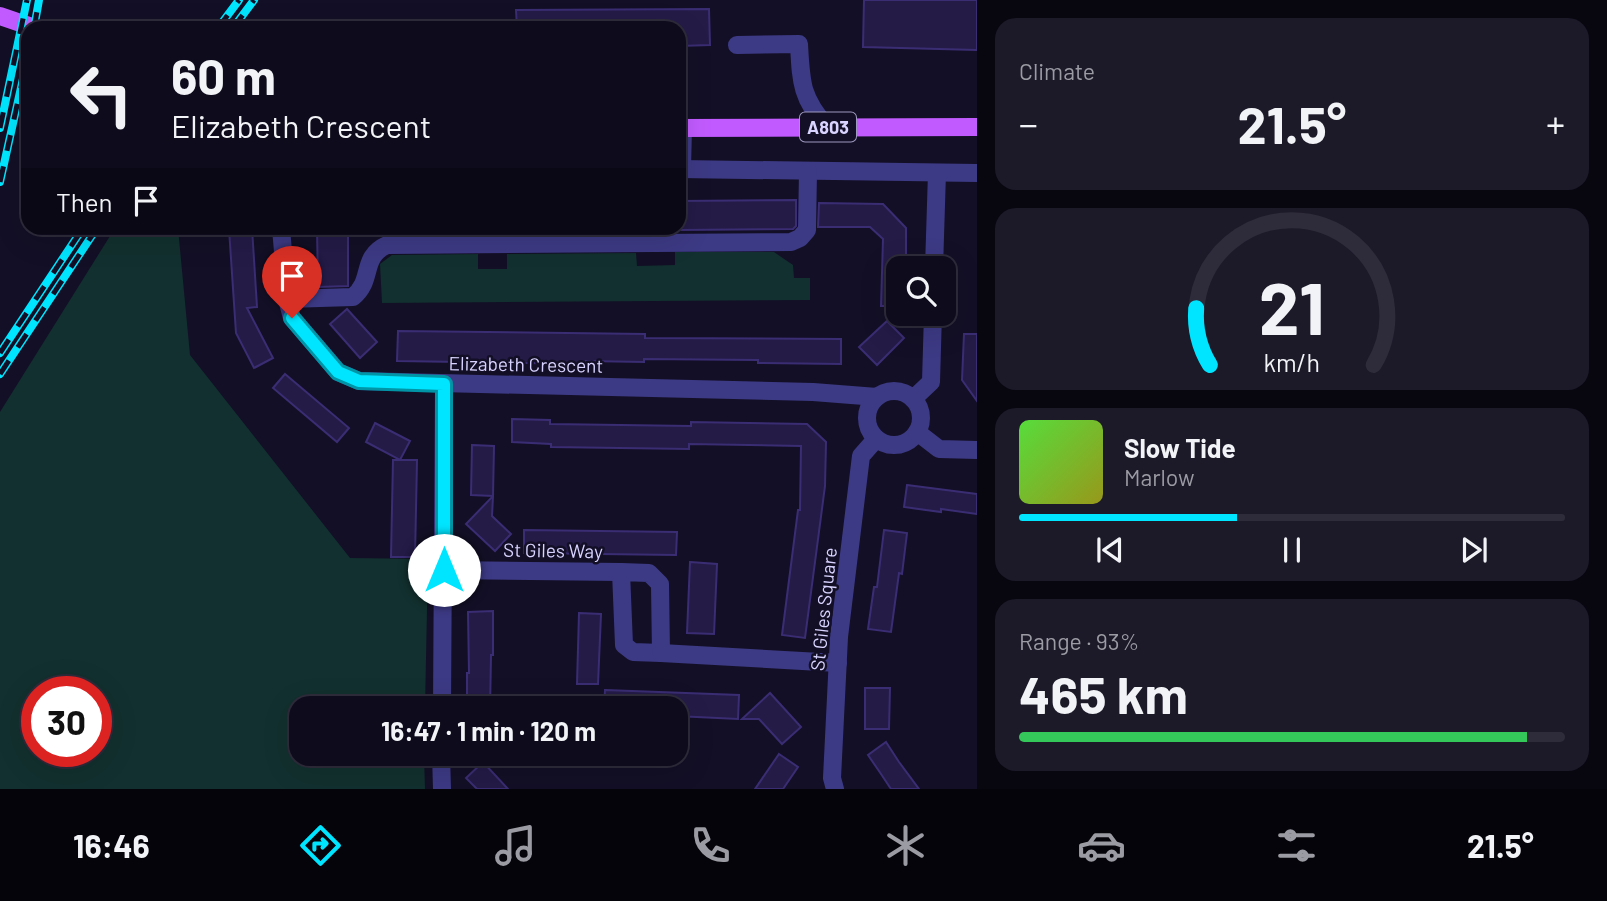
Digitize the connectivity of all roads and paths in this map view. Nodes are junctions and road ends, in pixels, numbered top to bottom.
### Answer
1 (0, 16) edge
2 (21, 23) edge
3 (737, 46) dead end
4 (977, 127) edge
5 (686, 128) edge
6 (827, 128) junction
7 (686, 169) edge
8 (808, 171) junction
9 (937, 173) junction
10 (977, 173) edge
11 (282, 235) edge
12 (934, 256) edge
13 (287, 299) junction
14 (933, 326) edge
15 (444, 384) junction
16 (877, 397) junction
17 (913, 399) junction
18 (917, 432) junction
19 (876, 439) junction
20 (977, 450) edge
21 (444, 570) junction
22 (621, 572) junction
23 (661, 653) junction
24 (838, 663) junction
25 (442, 696) edge
26 (441, 766) edge
27 (442, 789) edge
28 (835, 789) edge

1 - 2 main road
3 - 6 street
4 - 6 main road, A803
5 - 6 main road, A803
7 - 8 street
8 - 9 street
8 - 13 street
9 - 10 street
9 - 12 street
11 - 13 street, Elizabeth Crescent
13 - 15 street, Elizabeth Crescent
14 - 17 street
15 - 16 street, Elizabeth Crescent
15 - 21 street
16 - 17 street
16 - 19 street
17 - 18 street
18 - 19 street
18 - 20 street
19 - 24 street, St Giles Square
21 - 22 street, St Giles Way
21 - 25 street
22 - 23 street, St Giles Way
22 - 23 street, St Giles Way
23 - 24 street, St Giles Way
24 - 28 street, St Giles Square
26 - 27 street

